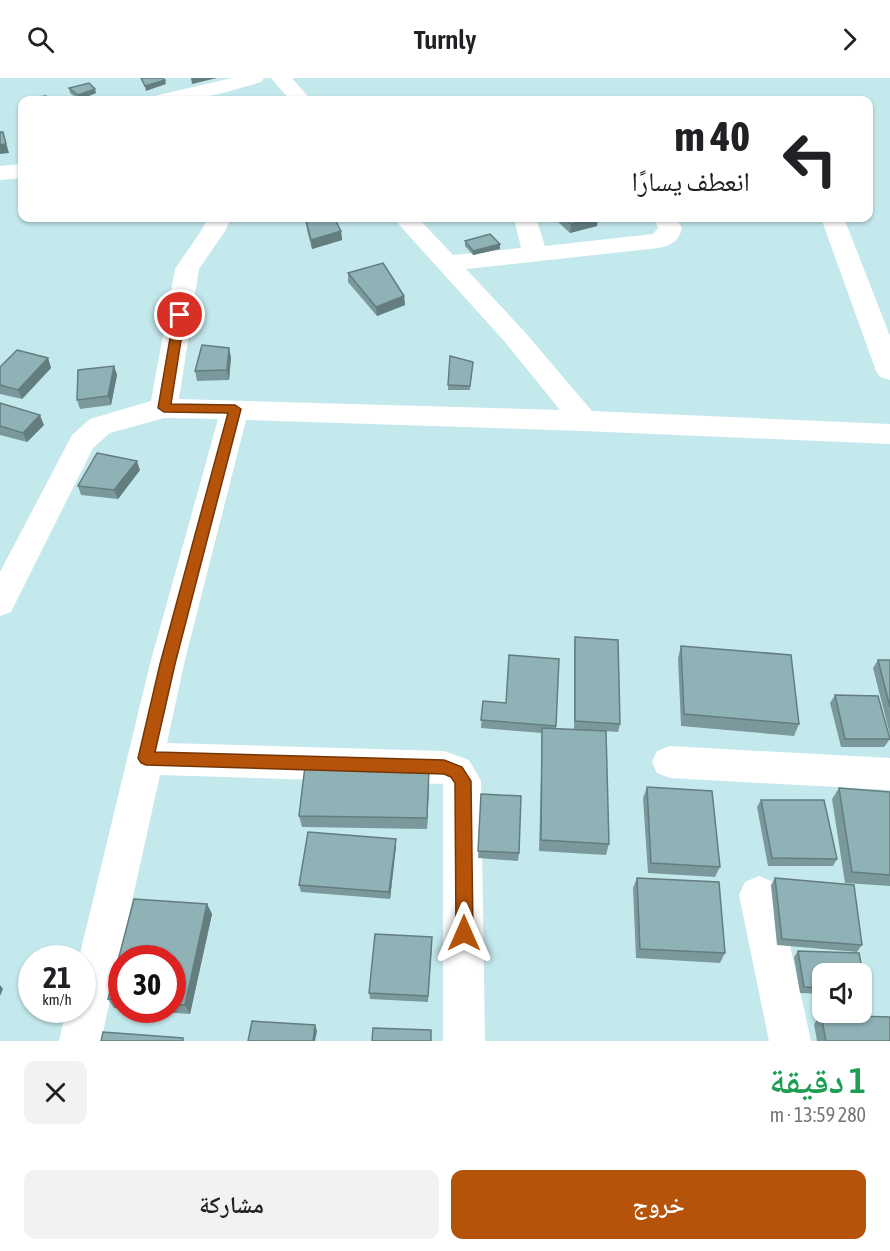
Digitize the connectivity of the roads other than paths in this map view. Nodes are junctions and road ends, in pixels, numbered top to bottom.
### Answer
1 (254, 78) edge
2 (281, 78) edge
3 (182, 96) edge
4 (297, 96) edge
5 (18, 171) edge
6 (0, 173) edge
7 (218, 222) edge
8 (409, 222) edge
9 (526, 222) edge
10 (667, 222) edge
11 (834, 222) edge
12 (535, 254) junction
13 (447, 263) junction
14 (890, 371) edge
15 (164, 408) junction
16 (235, 409) junction
17 (584, 421) junction
18 (890, 434) edge
19 (0, 603) edge
20 (146, 758) junction
21 (670, 762) dead end
22 (890, 774) edge
23 (759, 895) dead end
24 (80, 1041) edge
25 (464, 1041) edge
26 (790, 1041) edge

1 - 3 street
2 - 4 street
5 - 6 street
7 - 15 street
8 - 13 street
9 - 12 street
10 - 12 street
11 - 14 street
12 - 13 street
13 - 17 street
15 - 16 street
15 - 19 street
16 - 17 street
16 - 20 street
17 - 18 street
20 - 24 street
20 - 25 street
21 - 22 street
23 - 26 street

